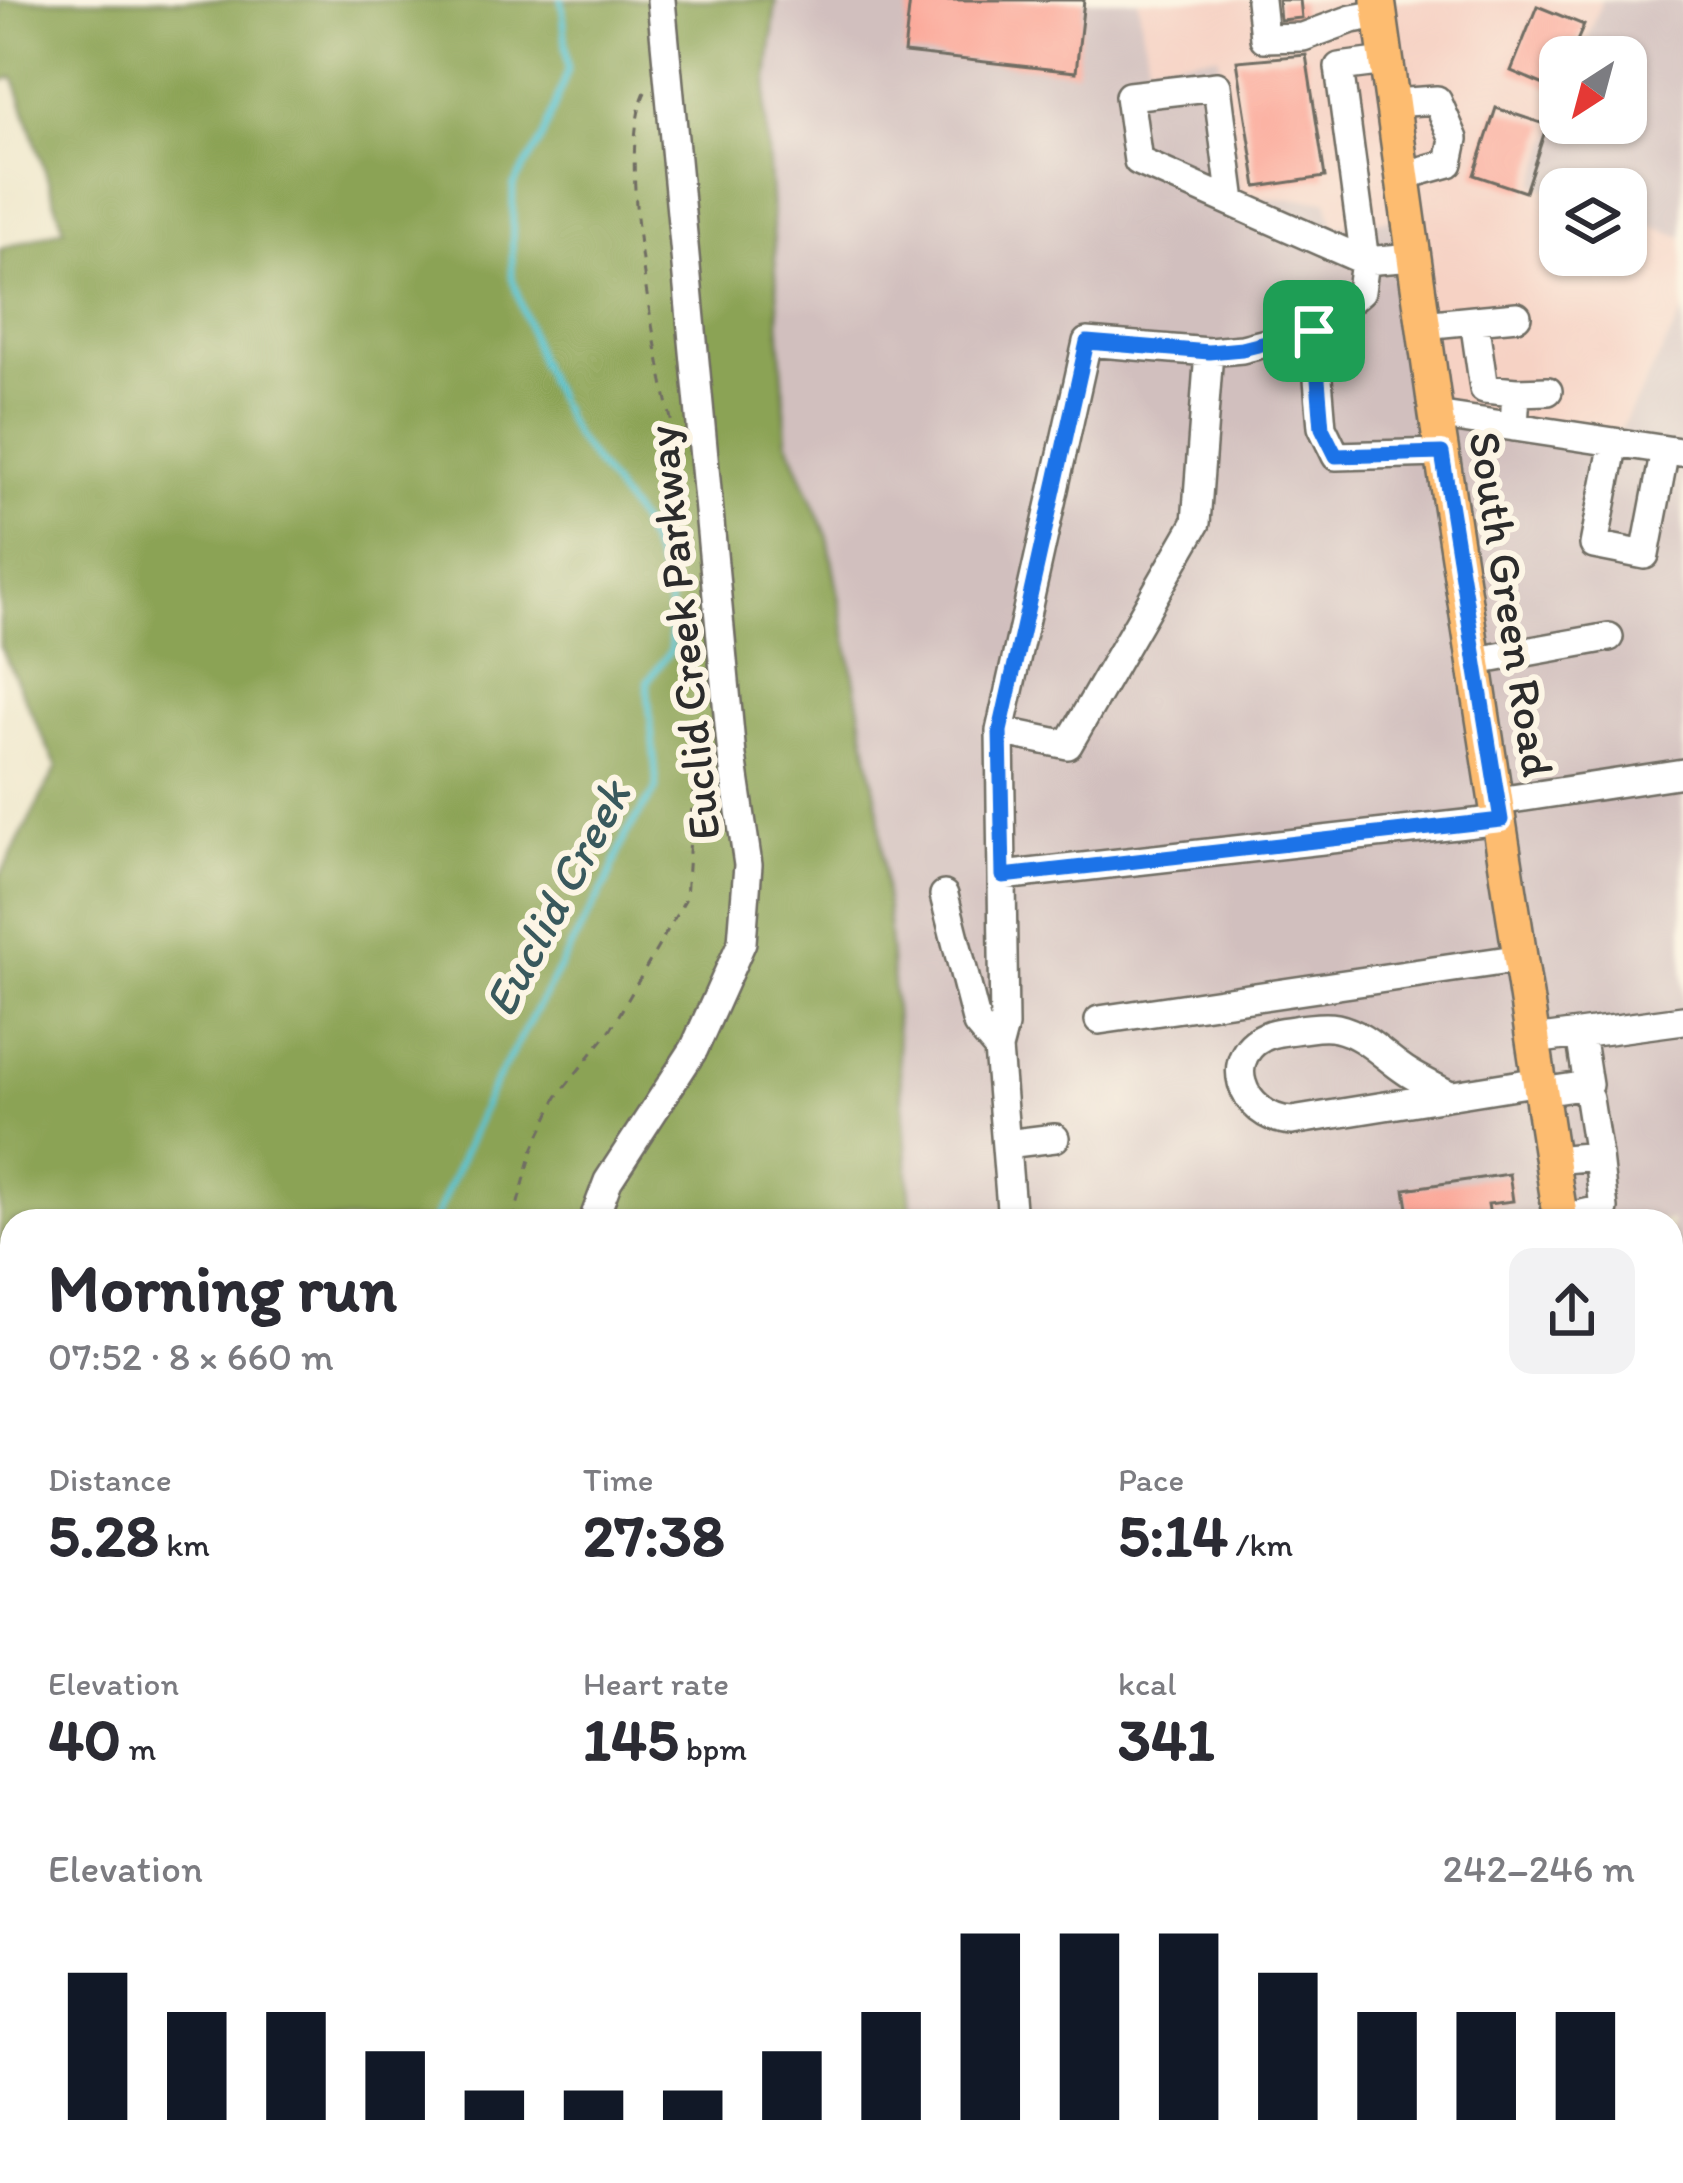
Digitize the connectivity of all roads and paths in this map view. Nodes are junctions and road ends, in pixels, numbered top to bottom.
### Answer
1 (661, 0) edge
2 (1260, 0) edge
3 (1379, 7) edge
4 (1386, 61) junction
5 (646, 92) dead end
6 (1392, 104) junction
7 (1402, 176) junction
8 (1232, 202) junction
9 (1414, 257) junction
10 (1365, 261) junction
11 (1517, 316) dead end
12 (1474, 320) junction
13 (1423, 325) junction
14 (1314, 331) junction
15 (1209, 352) junction
16 (1548, 391) dead end
17 (1516, 392) junction
18 (1436, 415) junction
19 (1514, 427) junction
20 (1615, 442) junction
21 (1677, 452) edge
22 (679, 453) dead end
23 (1442, 453) junction
24 (1609, 637) dead end
25 (1476, 662) junction
26 (708, 718) dead end
27 (1000, 731) junction
28 (1683, 773) edge
29 (1500, 810) junction
30 (1003, 876) junction
31 (944, 895) dead end
32 (1522, 958) junction
33 (1100, 1020) dead end
34 (1683, 1020) edge
35 (1580, 1034) junction
36 (1534, 1040) junction
37 (998, 1049) junction
38 (1541, 1086) junction
39 (1450, 1095) junction
40 (1589, 1099) dead end
41 (1054, 1138) dead end
42 (1006, 1144) junction
43 (1598, 1156) junction
44 (1552, 1160) junction
45 (516, 1209) edge
46 (598, 1209) edge
47 (1011, 1209) edge
48 (1559, 1209) edge
49 (1604, 1209) edge

1 - 46 street, Euclid Creek Parkway
2 - 3 street
3 - 4 main road, South Green Road
4 - 6 main road, South Green Road
4 - 10 street
5 - 22 path
6 - 7 main road, South Green Road
6 - 7 street
7 - 9 main road, South Green Road
8 - 8 street
8 - 10 street
9 - 10 street
9 - 13 main road, South Green Road
10 - 14 street
11 - 12 street
12 - 13 street
12 - 17 street
13 - 18 main road, South Green Road
14 - 15 street
14 - 23 street
15 - 27 street
15 - 27 street
16 - 17 street
17 - 19 street
18 - 19 street
18 - 23 main road, South Green Road
19 - 20 street
20 - 21 street
20 - 21 street
23 - 25 main road, South Green Road
24 - 25 street
25 - 29 main road, South Green Road
26 - 45 path
27 - 30 street
28 - 29 street
29 - 30 street
29 - 32 main road, South Green Road
30 - 37 street
31 - 37 street
32 - 33 street
32 - 36 main road, South Green Road
34 - 35 street
35 - 36 street
35 - 38 street
36 - 38 main road, South Green Road
37 - 42 street
38 - 39 street
38 - 44 main road, South Green Road
39 - 39 street
40 - 43 street
41 - 42 street
42 - 47 street
43 - 44 street
43 - 49 street
44 - 48 main road, South Green Road

